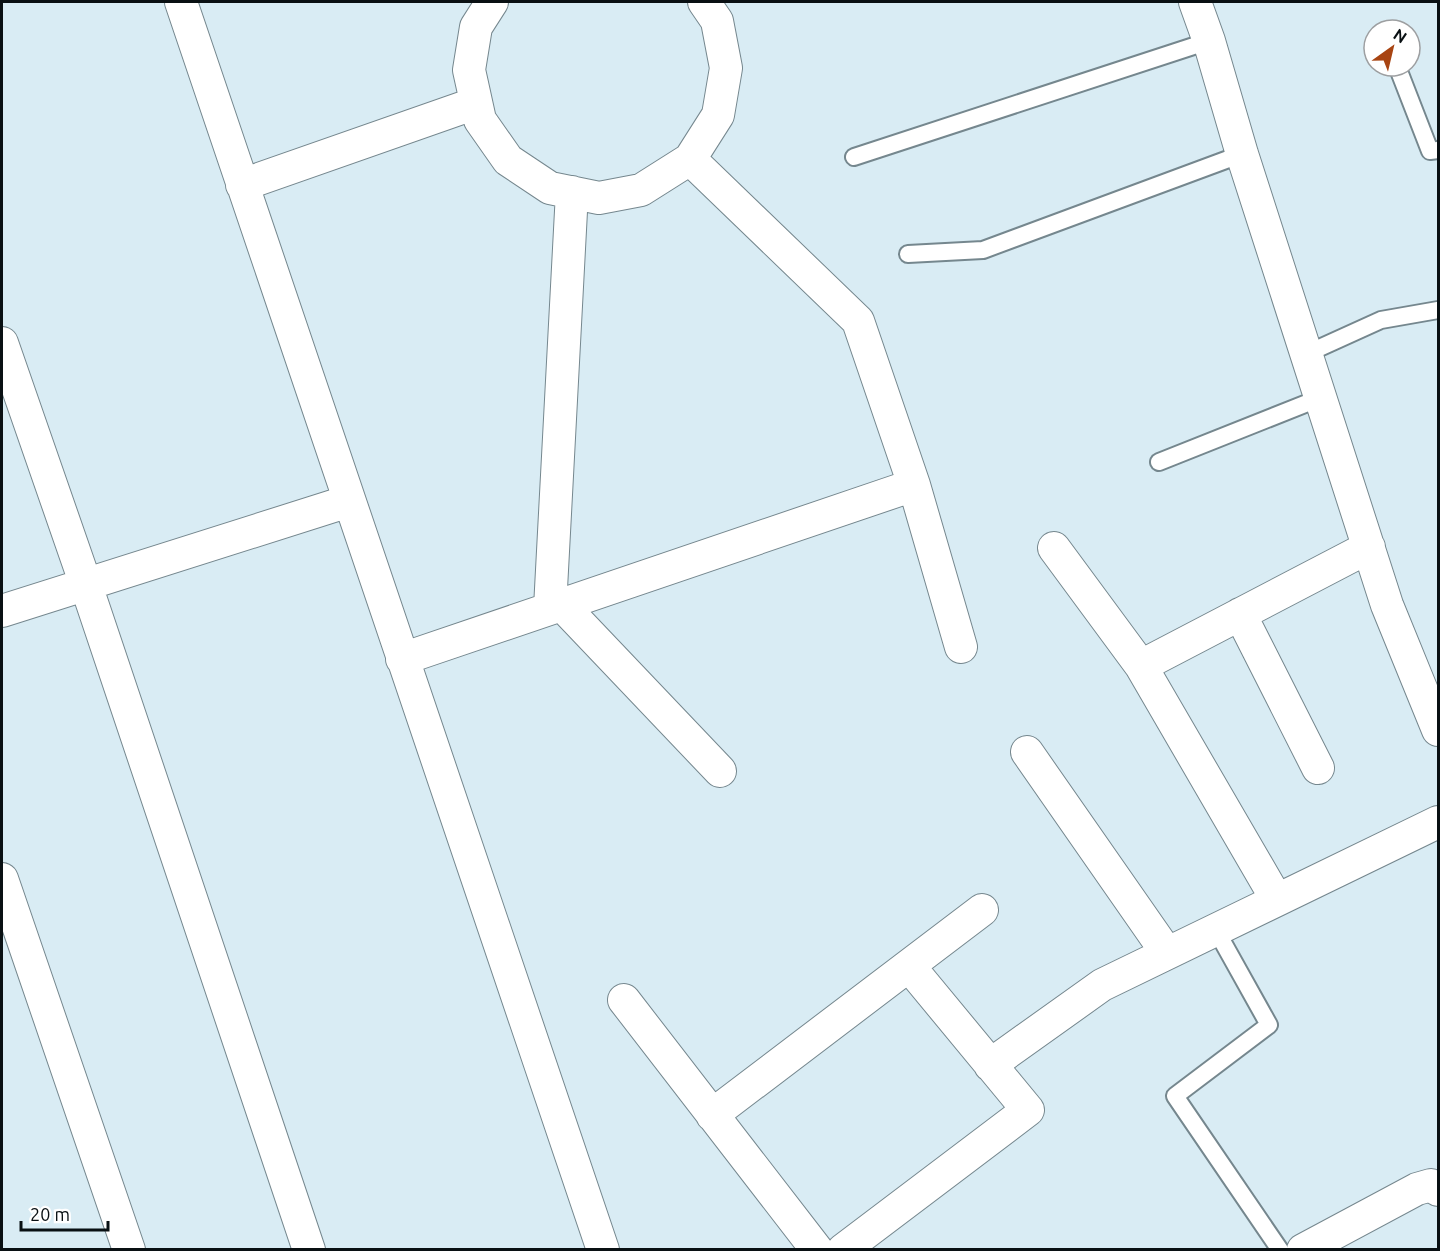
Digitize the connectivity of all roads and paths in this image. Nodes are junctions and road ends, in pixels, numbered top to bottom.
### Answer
1 (181, 2) edge
2 (492, 2) edge
3 (704, 2) edge
4 (1195, 2) edge
5 (1209, 41) junction
6 (1402, 78) edge
7 (476, 103) junction
8 (1438, 150) edge
9 (1242, 154) junction
10 (854, 157) dead end
11 (690, 159) junction
12 (242, 185) junction
13 (572, 192) junction
14 (908, 254) dead end
15 (1438, 310) edge
16 (2, 343) edge
17 (1306, 354) junction
18 (1320, 398) junction
19 (1159, 462) dead end
20 (914, 485) junction
21 (349, 501) junction
22 (1369, 547) junction
23 (1054, 548) dead end
24 (86, 585) junction
25 (556, 606) junction
26 (2, 611) edge
27 (1240, 614) junction
28 (961, 647) dead end
29 (402, 659) junction
30 (1141, 666) junction
31 (1438, 730) edge
32 (1027, 752) dead end
33 (1318, 768) dead end
34 (720, 771) dead end
35 (1438, 822) edge
36 (2, 879) edge
37 (1277, 900) junction
38 (982, 910) dead end
39 (1216, 930) junction
40 (1167, 953) junction
41 (909, 966) junction
42 (624, 1000) dead end
43 (990, 1065) junction
44 (712, 1115) junction
45 (1438, 1190) edge
46 (129, 1250) edge
47 (309, 1250) edge
48 (603, 1250) edge
49 (817, 1250) edge
50 (843, 1250) edge
51 (1280, 1250) edge
52 (1303, 1250) edge

1 - 12 street
2 - 7 street
3 - 11 street
4 - 5 street
5 - 9 street
5 - 10 lane
6 - 8 lane
7 - 12 street
7 - 13 street
9 - 14 lane
9 - 17 street
11 - 13 street
11 - 20 street
12 - 21 street
13 - 25 street
15 - 17 lane
16 - 24 street
17 - 18 street
18 - 19 lane
18 - 22 street
20 - 25 street
20 - 28 street
21 - 24 street
21 - 29 street
22 - 27 street
22 - 31 street
23 - 30 street
24 - 26 street
24 - 47 street
25 - 29 street
25 - 34 street
27 - 30 street
27 - 33 street
29 - 48 street
30 - 37 street
32 - 40 street
35 - 37 street
36 - 46 street
37 - 39 street
38 - 41 street
39 - 40 street
39 - 51 lane
40 - 43 street
41 - 43 street
41 - 44 street
42 - 44 street
43 - 50 street
44 - 49 street
45 - 52 street

